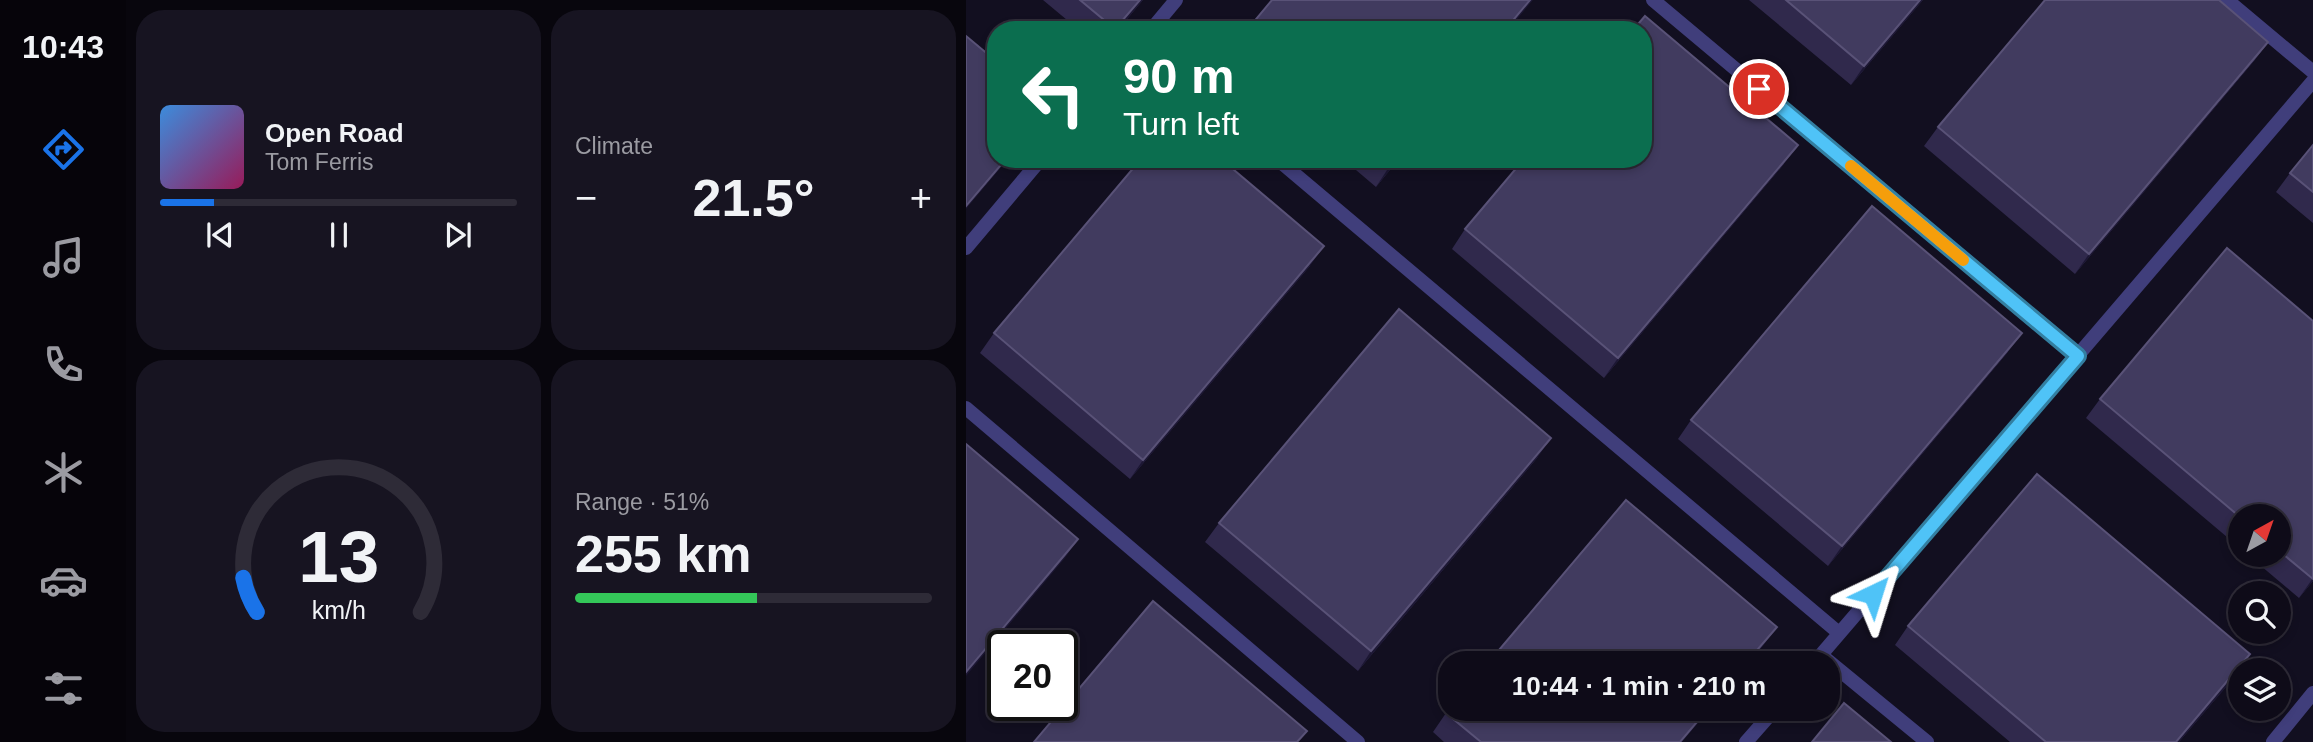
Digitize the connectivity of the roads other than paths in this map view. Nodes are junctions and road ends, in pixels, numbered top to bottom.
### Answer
1 (1176, 0) edge
2 (1653, 0) edge
3 (2227, 0) edge
4 (1158, 21) edge
5 (2313, 72) edge
6 (2313, 81) edge
7 (1033, 168) edge
8 (1288, 168) edge
9 (966, 248) edge
10 (2078, 356) junction
11 (966, 408) edge
12 (1839, 633) junction
13 (1824, 651) edge
14 (1840, 676) edge
15 (2313, 693) edge
16 (1764, 721) edge
17 (1358, 742) edge
18 (1746, 742) edge
19 (1927, 742) edge
20 (2273, 742) edge

1 - 4 lane
2 - 10 lane
3 - 5 lane
6 - 10 lane
7 - 9 lane
8 - 12 lane
10 - 12 lane
11 - 17 lane
12 - 13 lane
14 - 19 lane
15 - 20 lane
16 - 18 lane

